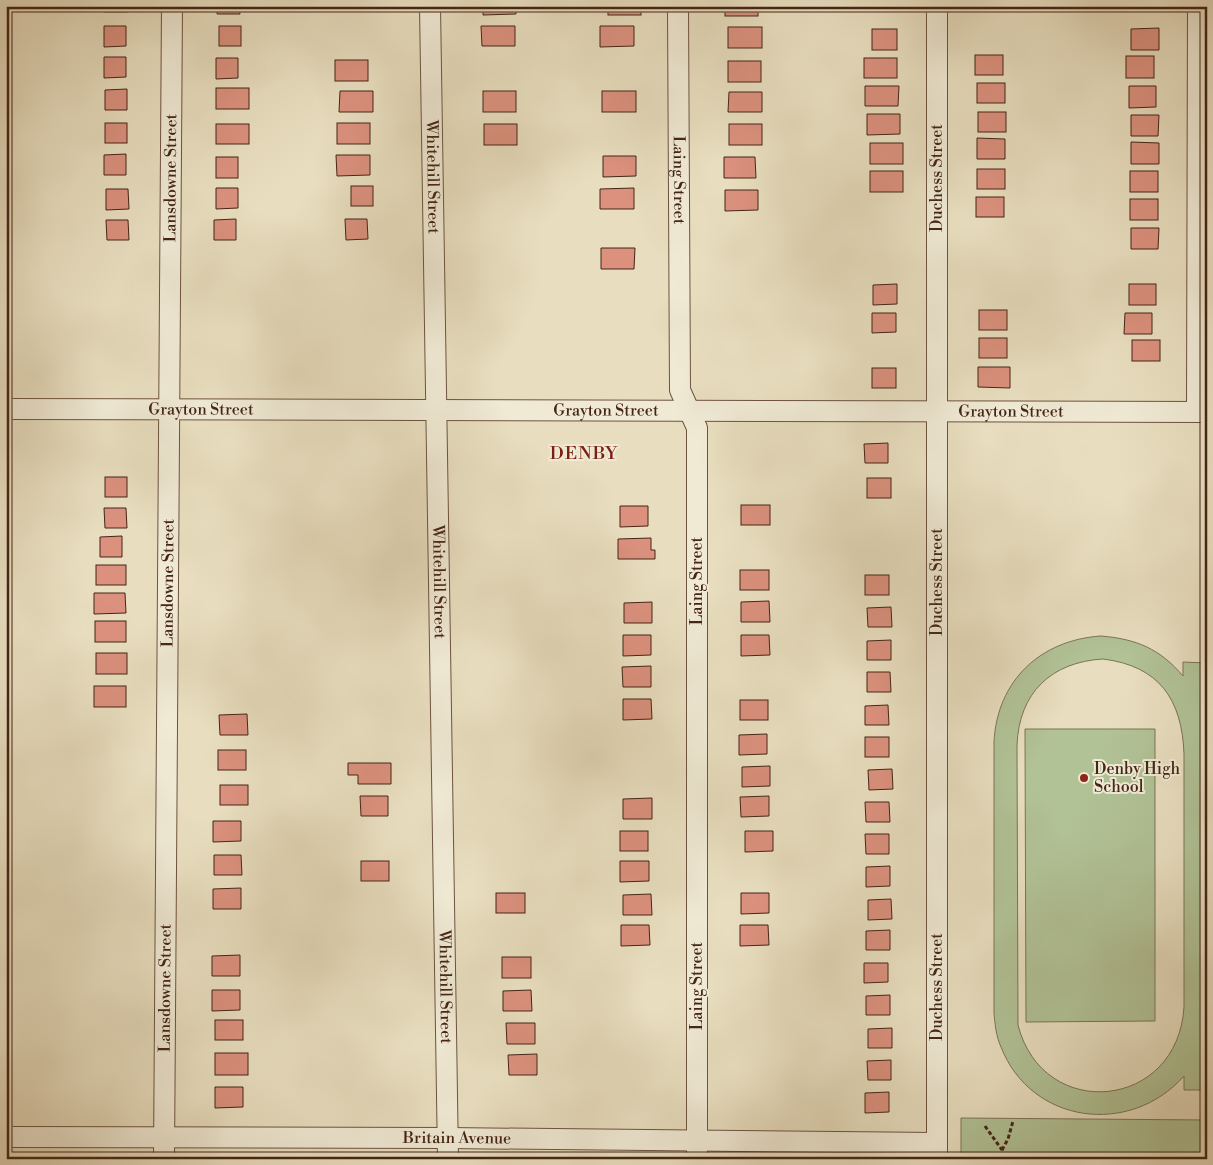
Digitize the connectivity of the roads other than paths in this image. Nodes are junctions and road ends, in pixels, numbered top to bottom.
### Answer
1 (172, 6) edge
2 (430, 6) edge
3 (678, 6) edge
4 (937, 6) edge
5 (1198, 6) edge
6 (6, 409) edge
7 (169, 409) junction
8 (436, 409) junction
9 (688, 410) junction
10 (937, 411) junction
11 (1202, 412) edge
12 (6, 1137) edge
13 (164, 1137) junction
14 (448, 1138) junction
15 (697, 1149) edge
16 (937, 1151) edge
17 (164, 1159) edge
18 (448, 1159) edge

1 - 7 street, Lansdowne Street
2 - 8 street, Whitehill Street
3 - 9 street, Laing Street
4 - 10 street, Duchess Street
5 - 11 street
6 - 7 street, Grayton Street
7 - 8 street, Grayton Street
7 - 13 street, Lansdowne Street
8 - 9 street, Grayton Street
8 - 14 street, Whitehill Street
9 - 10 street, Grayton Street
9 - 15 street, Laing Street
10 - 11 street, Grayton Street
10 - 16 street, Duchess Street
12 - 13 street, Britain Avenue
13 - 14 street, Britain Avenue
13 - 17 street, Lansdowne Street
14 - 15 street, Britain Avenue
14 - 18 street, Whitehill Street
15 - 16 street, Britain Avenue

